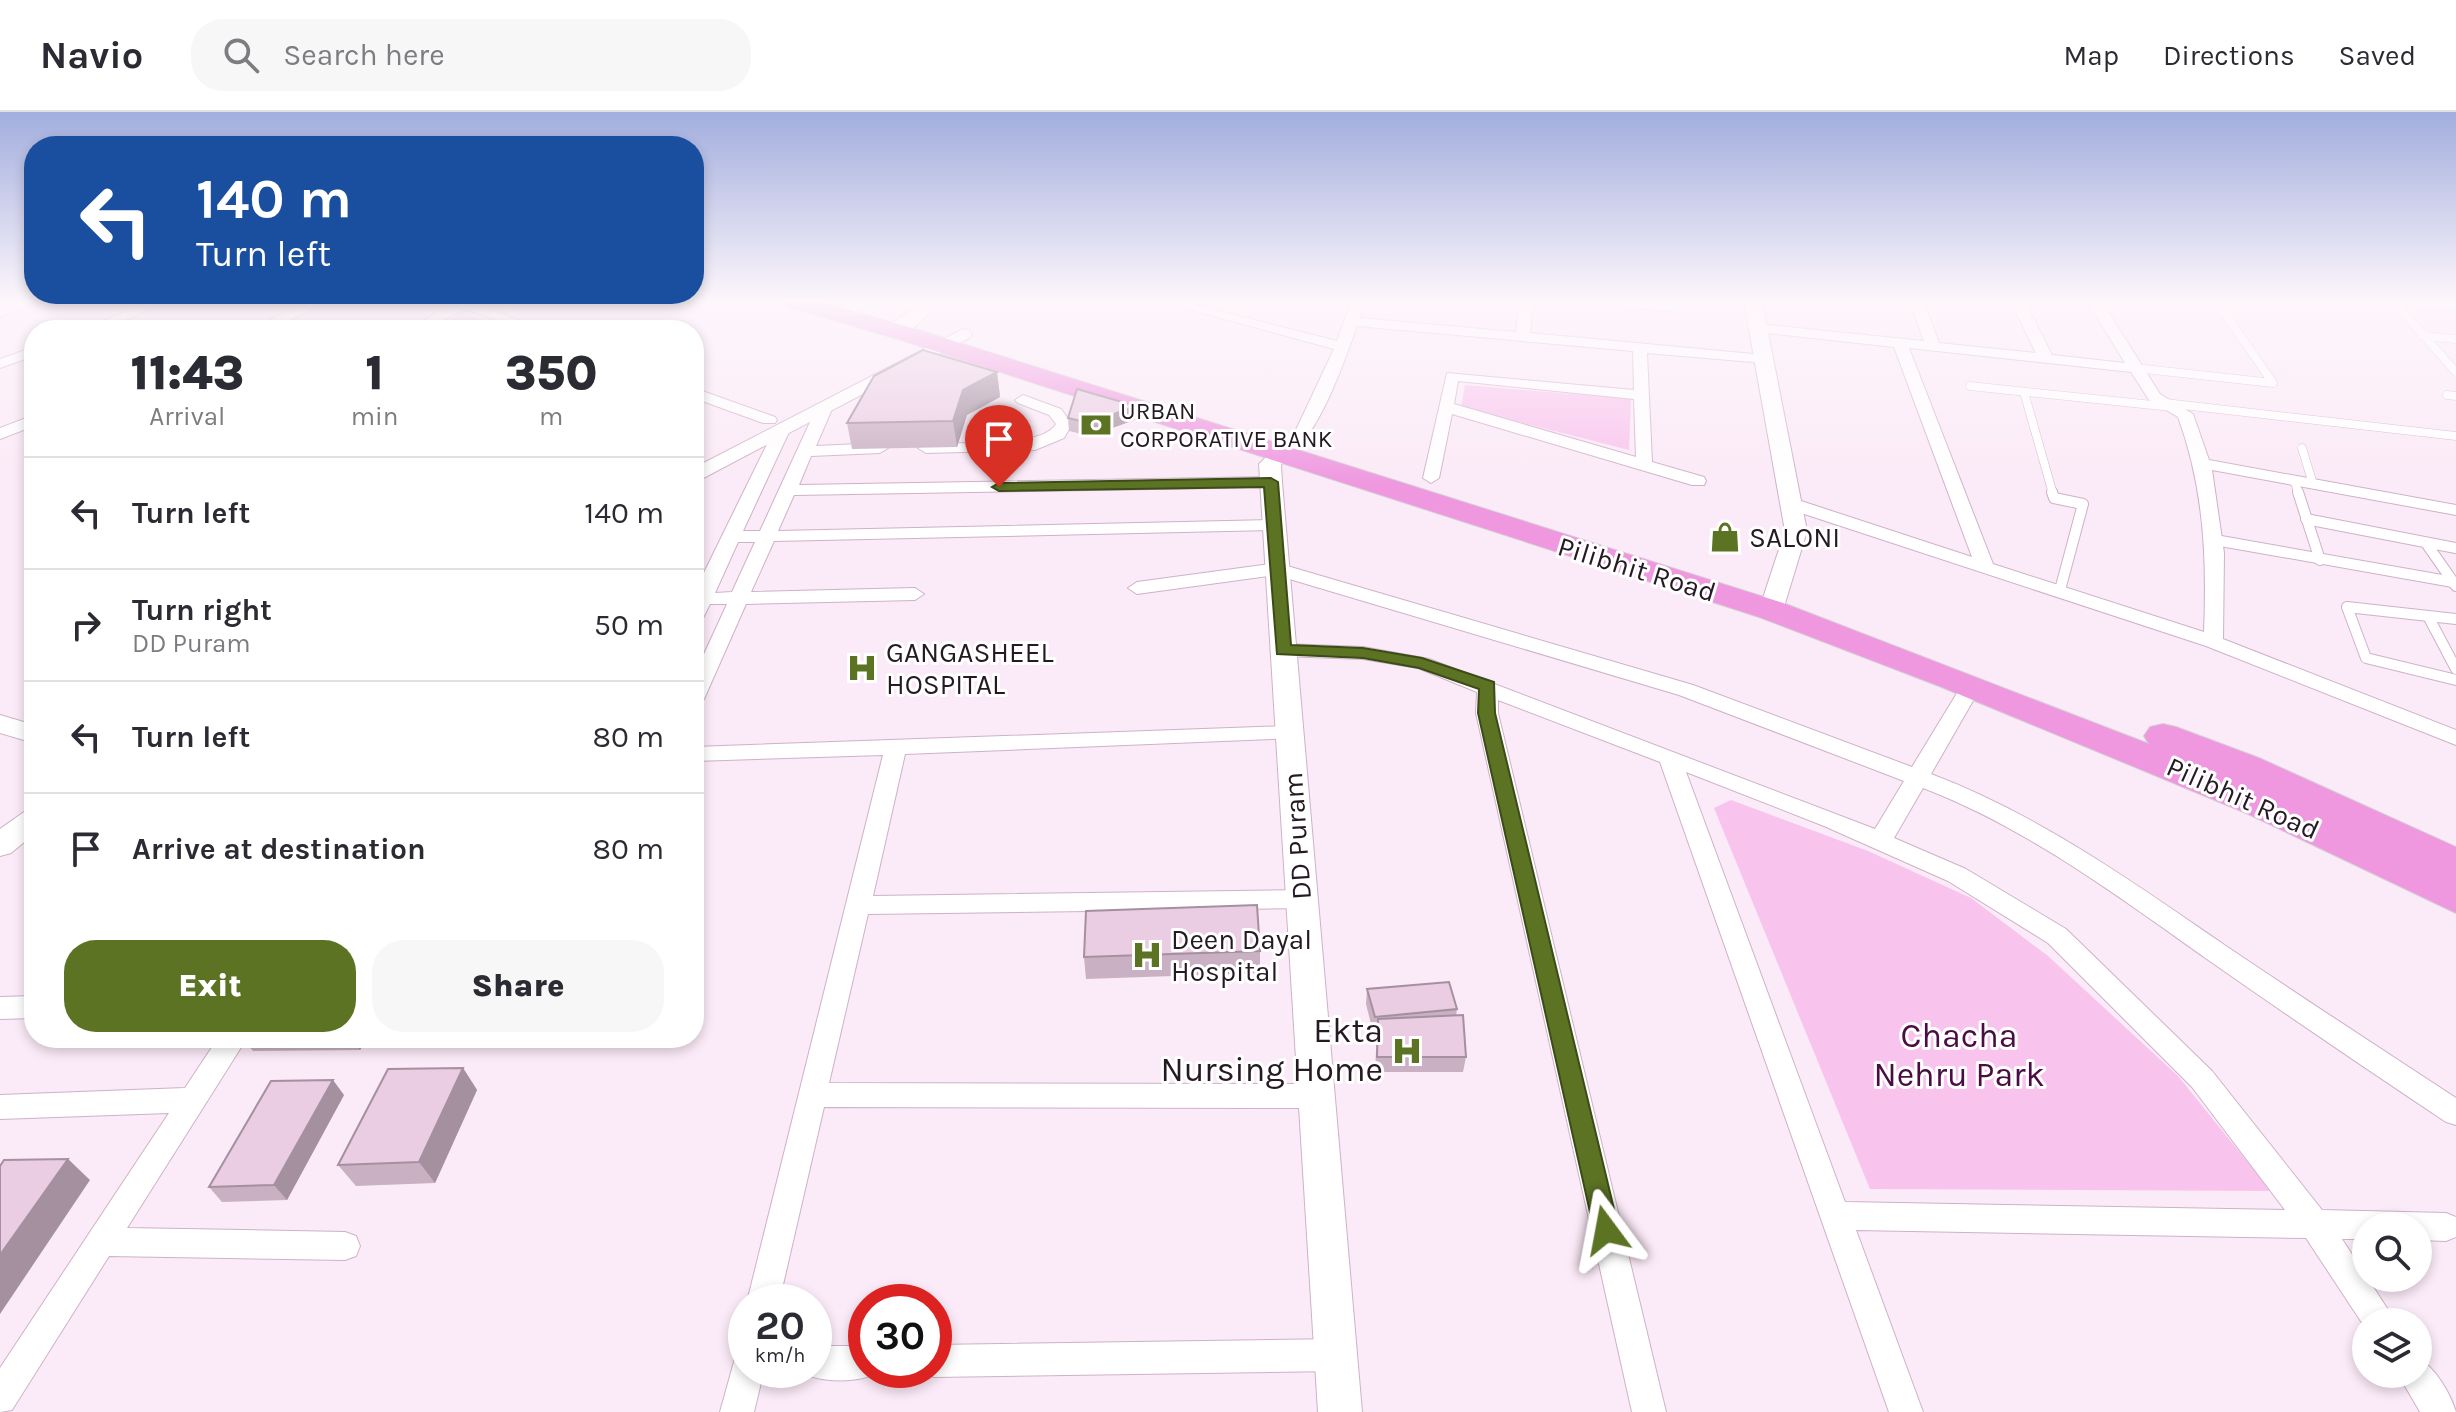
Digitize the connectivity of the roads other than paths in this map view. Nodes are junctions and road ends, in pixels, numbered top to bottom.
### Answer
1 (873, 363) edge
2 (883, 363) edge
3 (1022, 363) edge
4 (1334, 363) edge
5 (1640, 363) edge
6 (1765, 363) edge
7 (1907, 363) edge
8 (2088, 363) edge
9 (2132, 363) edge
10 (2259, 363) edge
11 (2135, 368) junction
12 (1970, 386) dead end
13 (2024, 392) junction
14 (1641, 395) junction
15 (704, 397) edge
16 (1023, 400) dead end
17 (2169, 405) junction
18 (1446, 407) junction
19 (824, 409) junction
20 (24, 424) edge
21 (775, 426) junction
22 (963, 426) edge
23 (0, 434) edge
24 (2456, 436) edge
25 (957, 447) junction
26 (2302, 448) dead end
27 (805, 451) junction
28 (704, 454) edge
29 (1284, 458) junction
30 (2204, 464) junction
31 (1644, 465) junction
32 (704, 471) edge
33 (1431, 478) junction
34 (2294, 480) junction
35 (1698, 481) dead end
36 (2313, 484) junction
37 (788, 490) junction
38 (1792, 504) junction
39 (2456, 510) edge
40 (2306, 519) junction
41 (1274, 525) junction
42 (767, 536) junction
43 (731, 537) junction
44 (2215, 540) junction
45 (2426, 543) junction
46 (2456, 548) edge
47 (2320, 560) junction
48 (1984, 565) junction
49 (1277, 569) junction
50 (2455, 584) edge
51 (1137, 588) dead end
52 (704, 589) edge
53 (2060, 590) junction
54 (915, 594) dead end
55 (740, 597) junction
56 (704, 599) edge
57 (1774, 600) junction
58 (2428, 616) junction
59 (2456, 619) edge
60 (2213, 642) junction
61 (1283, 650) junction
62 (2456, 669) edge
63 (704, 677) edge
64 (2456, 680) edge
65 (1972, 685) junction
66 (1488, 686) junction
67 (0, 724) edge
68 (24, 731) edge
69 (1289, 733) junction
70 (2456, 738) edge
71 (896, 747) junction
72 (704, 754) edge
73 (1669, 757) junction
74 (1915, 778) junction
75 (24, 827) edge
76 (1880, 841) junction
77 (0, 845) edge
78 (2456, 864) edge
79 (2456, 897) edge
80 (1302, 899) junction
81 (859, 905) junction
82 (24, 1007) edge
83 (0, 1008) edge
84 (227, 1048) edge
85 (813, 1095) junction
86 (1316, 1096) junction
87 (193, 1100) junction
88 (0, 1107) edge
89 (2456, 1113) edge
90 (1835, 1216) junction
91 (2315, 1225) junction
92 (2352, 1225) edge
93 (101, 1242) junction
94 (345, 1246) dead end
95 (767, 1284) edge
96 (2371, 1308) edge
97 (1336, 1355) junction
98 (952, 1361) edge
99 (743, 1388) edge
100 (2424, 1388) edge
101 (0, 1398) edge
102 (737, 1412) edge
103 (1340, 1412) edge
104 (1649, 1412) edge
105 (1906, 1412) edge
106 (2440, 1412) edge

1 - 21 street
2 - 19 street
3 - 29 highway, Pilibhit Road
4 - 29 street
5 - 14 street
6 - 38 street
7 - 48 street
8 - 11 street
9 - 11 street
10 - 11 lane
11 - 17 street
12 - 13 lane
13 - 17 lane
13 - 53 lane
14 - 18 street
14 - 31 street
15 - 21 street
16 - 25 street
17 - 24 lane
17 - 30 street
18 - 31 street
18 - 33 street
19 - 21 street
19 - 27 street
20 - 23 street
21 - 28 street
21 - 32 street
21 - 43 street
22 - 25 street
25 - 27 street
26 - 36 lane
27 - 37 street
29 - 33 highway
29 - 37 street
29 - 41 street, DD Puram
29 - 57 highway, Pilibhit Road
30 - 34 street
30 - 44 street
31 - 35 street
33 - 57 highway
34 - 36 street
34 - 40 lane
36 - 39 street
37 - 42 street
38 - 48 street
38 - 57 street
40 - 45 lane
40 - 47 lane
41 - 42 street
41 - 49 street, DD Puram
42 - 43 street
42 - 55 street
43 - 52 street
44 - 47 lane
44 - 60 street
45 - 46 lane
45 - 50 lane
47 - 50 lane
48 - 53 street
49 - 51 street
49 - 61 street, DD Puram
49 - 74 street
53 - 60 street
54 - 55 street
55 - 56 street
55 - 63 street
57 - 65 highway, Pilibhit Road
57 - 78 highway
58 - 59 lane
58 - 62 lane
58 - 64 lane
60 - 70 street
61 - 66 street
61 - 69 street, DD Puram
65 - 74 street
65 - 79 highway, Pilibhit Road
66 - 73 street
66 - 104 street
67 - 68 street
69 - 71 street
69 - 80 street, DD Puram
71 - 72 street
71 - 81 street
73 - 76 street
73 - 90 street
74 - 76 street
74 - 89 street
75 - 77 street
76 - 91 street
80 - 81 street
80 - 86 street, DD Puram
81 - 85 street
82 - 83 street
84 - 87 street
85 - 86 street
85 - 95 street
86 - 97 street, DD Puram
87 - 88 street
87 - 93 street
90 - 91 street
90 - 105 street
91 - 92 street
91 - 96 street
93 - 94 street
93 - 101 street
97 - 98 street
97 - 103 street, DD Puram
99 - 102 street
100 - 106 street

